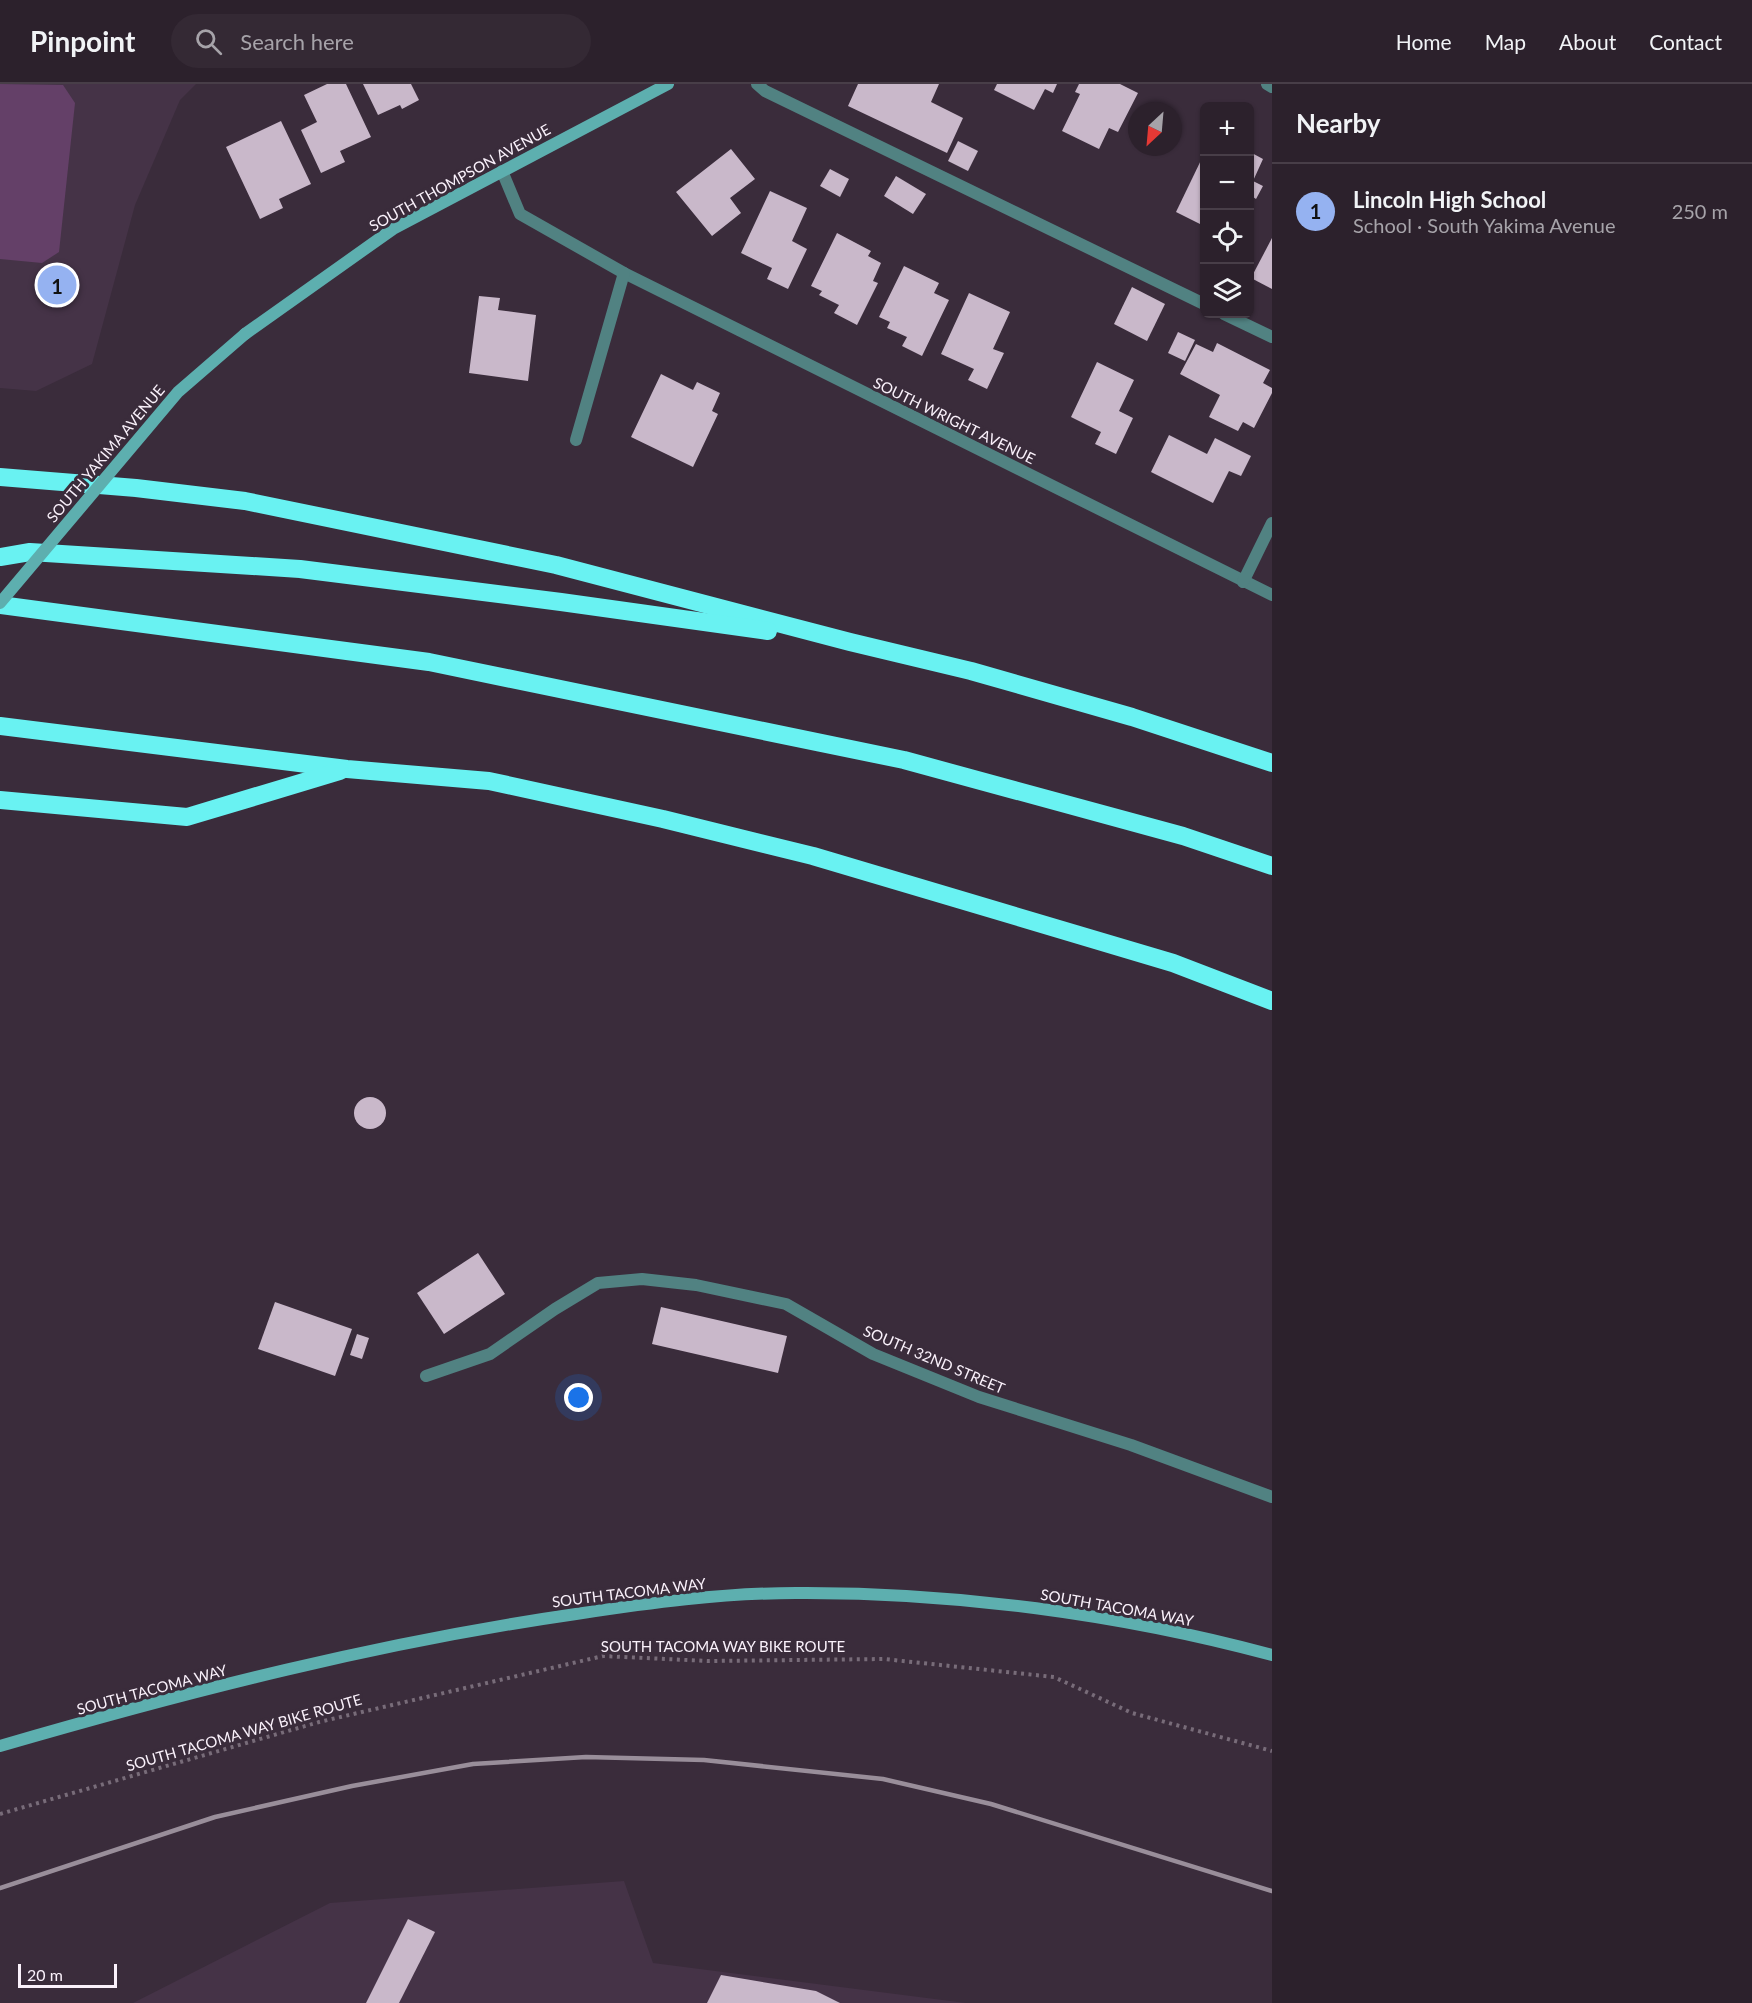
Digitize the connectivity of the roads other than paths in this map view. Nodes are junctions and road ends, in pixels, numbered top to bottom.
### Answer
1 (668, 84) edge
2 (758, 84) edge
3 (1267, 84) edge
4 (1272, 87) edge
5 (502, 171) junction
6 (624, 273) junction
7 (1200, 302) edge
8 (1232, 318) edge
9 (244, 333) joint
10 (1272, 337) edge
11 (576, 440) dead end
12 (0, 477) edge
13 (1272, 523) edge
14 (0, 557) edge
15 (1243, 582) junction
16 (1272, 595) edge
17 (0, 604) edge
18 (850, 642) junction
19 (0, 726) edge
20 (1272, 763) edge
21 (347, 769) junction
22 (0, 800) edge
23 (1272, 866) edge
24 (1272, 1001) edge
25 (426, 1376) dead end
26 (1272, 1497) edge
27 (1272, 1655) edge
28 (0, 1746) edge

1 - 5 main road, SOUTH THOMPSON AVENUE
2 - 7 street
3 - 4 street
5 - 6 street, SOUTH WRIGHT AVENUE
5 - 9 main road, SOUTH THOMPSON AVENUE
6 - 11 street
6 - 15 street, SOUTH WRIGHT AVENUE
8 - 10 street
9 - 17 main road, SOUTH YAKIMA AVENUE, bridge
12 - 18 highway
13 - 15 street
14 - 18 highway
15 - 16 street, SOUTH WRIGHT AVENUE
17 - 23 highway
18 - 20 highway
19 - 21 highway
21 - 22 highway
21 - 24 highway
25 - 26 street, SOUTH 32ND STREET
27 - 28 main road, SOUTH TACOMA WAY

